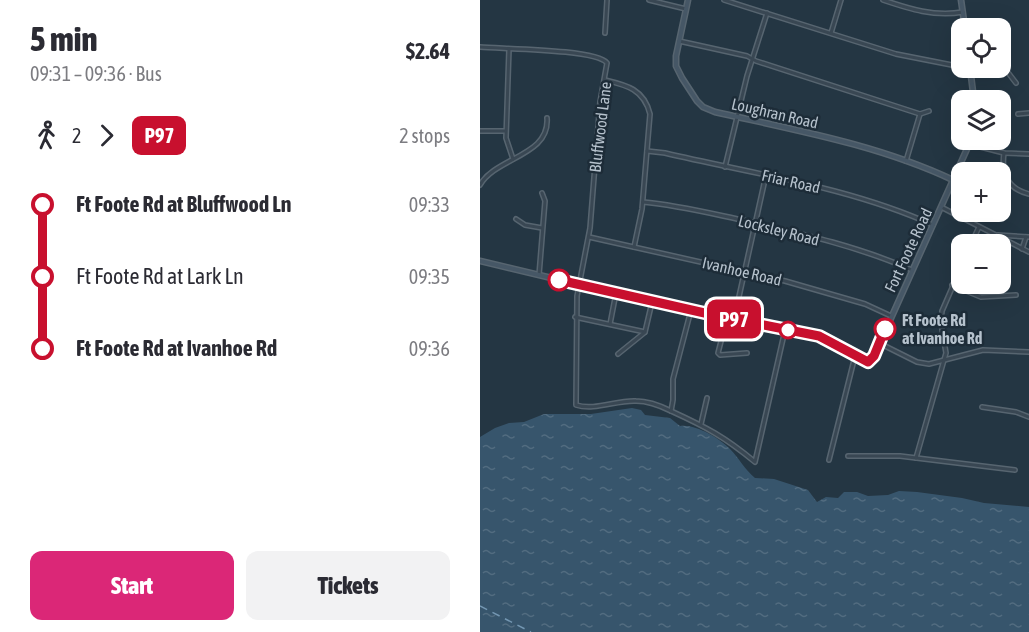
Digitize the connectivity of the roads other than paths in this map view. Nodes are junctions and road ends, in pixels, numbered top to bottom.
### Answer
1 (607, 0) edge
2 (649, 0) edge
3 (688, 0) edge
4 (724, 0) edge
5 (841, 0) edge
6 (883, 0) edge
7 (961, 0) edge
8 (686, 9) junction
9 (963, 12) junction
10 (767, 13) junction
11 (964, 18) edge
12 (605, 33) dead end
13 (830, 33) junction
14 (679, 41) junction
15 (480, 47) edge
16 (509, 49) junction
17 (752, 59) junction
18 (951, 65) edge
19 (1011, 76) edge
20 (604, 80) junction
21 (1016, 83) dead end
22 (929, 111) dead end
23 (920, 114) junction
24 (1018, 114) dead end
25 (1029, 114) edge
26 (738, 117) junction
27 (547, 118) dead end
28 (480, 131) edge
29 (506, 131) junction
30 (995, 150) edge
31 (647, 151) junction
32 (1004, 153) junction
33 (1029, 154) edge
34 (513, 159) junction
35 (906, 161) junction
36 (1003, 162) edge
37 (725, 167) junction
38 (766, 175) junction
39 (951, 179) edge
40 (951, 184) edge
41 (480, 185) edge
42 (1011, 185) edge
43 (542, 193) dead end
44 (1029, 194) edge
45 (643, 202) junction
46 (941, 207) junction
47 (516, 219) dead end
48 (755, 223) junction
49 (933, 225) junction
50 (979, 227) junction
51 (542, 228) junction
52 (976, 234) edge
53 (993, 234) edge
54 (1011, 236) edge
55 (589, 237) junction
56 (1027, 237) edge
57 (1011, 243) edge
58 (634, 247) junction
59 (1022, 249) junction
60 (1029, 252) edge
61 (480, 261) edge
62 (912, 270) junction
63 (744, 272) junction
64 (539, 275) junction
65 (578, 284) junction
66 (951, 287) edge
67 (616, 293) junction
68 (974, 294) edge
69 (1016, 295) dead end
70 (652, 302) junction
71 (691, 310) junction
72 (891, 316) junction
73 (575, 317) junction
74 (727, 318) junction
75 (734, 319) junction
76 (610, 324) junction
77 (785, 330) junction
78 (645, 332) junction
79 (879, 343) junction
80 (1029, 352) edge
81 (747, 353) dead end
82 (618, 354) dead end
83 (855, 356) junction
84 (945, 361) junction
85 (707, 398) dead end
86 (982, 407) dead end
87 (671, 411) junction
88 (1029, 417) edge
89 (701, 424) junction
90 (848, 456) dead end
91 (916, 458) junction
92 (830, 459) dead end
93 (1015, 470) dead end

1 - 12 street
2 - 8 street
3 - 8 street, Loughran Road
4 - 10 street
5 - 13 street
6 - 9 street
7 - 9 street
8 - 14 street, Loughran Road
9 - 11 street
10 - 13 street
10 - 17 street
13 - 18 street
14 - 17 street
14 - 26 street, Loughran Road
15 - 16 street, Bluffwood Lane
16 - 20 street, Bluffwood Lane
16 - 29 street
17 - 23 street
17 - 26 street
19 - 21 street
20 - 31 street
20 - 55 street, Bluffwood Lane
22 - 23 street
23 - 35 street
24 - 25 street
26 - 35 street, Loughran Road
26 - 37 street
27 - 34 street
28 - 29 street
29 - 34 street
30 - 32 street
31 - 37 street, Friar Road
31 - 45 street
32 - 33 street
32 - 36 street
34 - 41 street
35 - 39 street, Loughran Road
37 - 38 street, Friar Road
38 - 48 street
38 - 49 street, Friar Road
40 - 46 street, Fort Foote Road
42 - 44 street
43 - 51 street
45 - 48 street, Locksley Road
45 - 58 street
46 - 49 street, Fort Foote Road
46 - 50 street
47 - 51 street
48 - 62 street, Locksley Road
48 - 63 street
49 - 62 street, Fort Foote Road
50 - 52 street
50 - 53 street
51 - 64 street
54 - 56 street
55 - 58 street, Ivanhoe Road
55 - 65 street, Bluffwood Lane
56 - 59 street
57 - 59 street
58 - 63 street, Ivanhoe Road
59 - 60 street
61 - 64 street
62 - 72 street, Fort Foote Road
63 - 72 street, Ivanhoe Road
63 - 75 street
64 - 65 street
65 - 67 street
65 - 73 street, Bluffwood Lane
66 - 84 street
67 - 70 street
67 - 76 street
68 - 69 street
70 - 71 street
70 - 78 street
71 - 74 street
71 - 87 street
72 - 79 street, Fort Foote Road
73 - 76 street
73 - 87 street, Bluffwood Lane
74 - 75 street
74 - 81 street
75 - 77 street
76 - 78 street
77 - 83 street
77 - 89 street
78 - 82 street
79 - 83 street, Fort Foote Road
79 - 84 street
80 - 84 street
83 - 92 street
84 - 91 street
85 - 89 street
86 - 88 street
87 - 89 street
90 - 91 street
91 - 93 street

